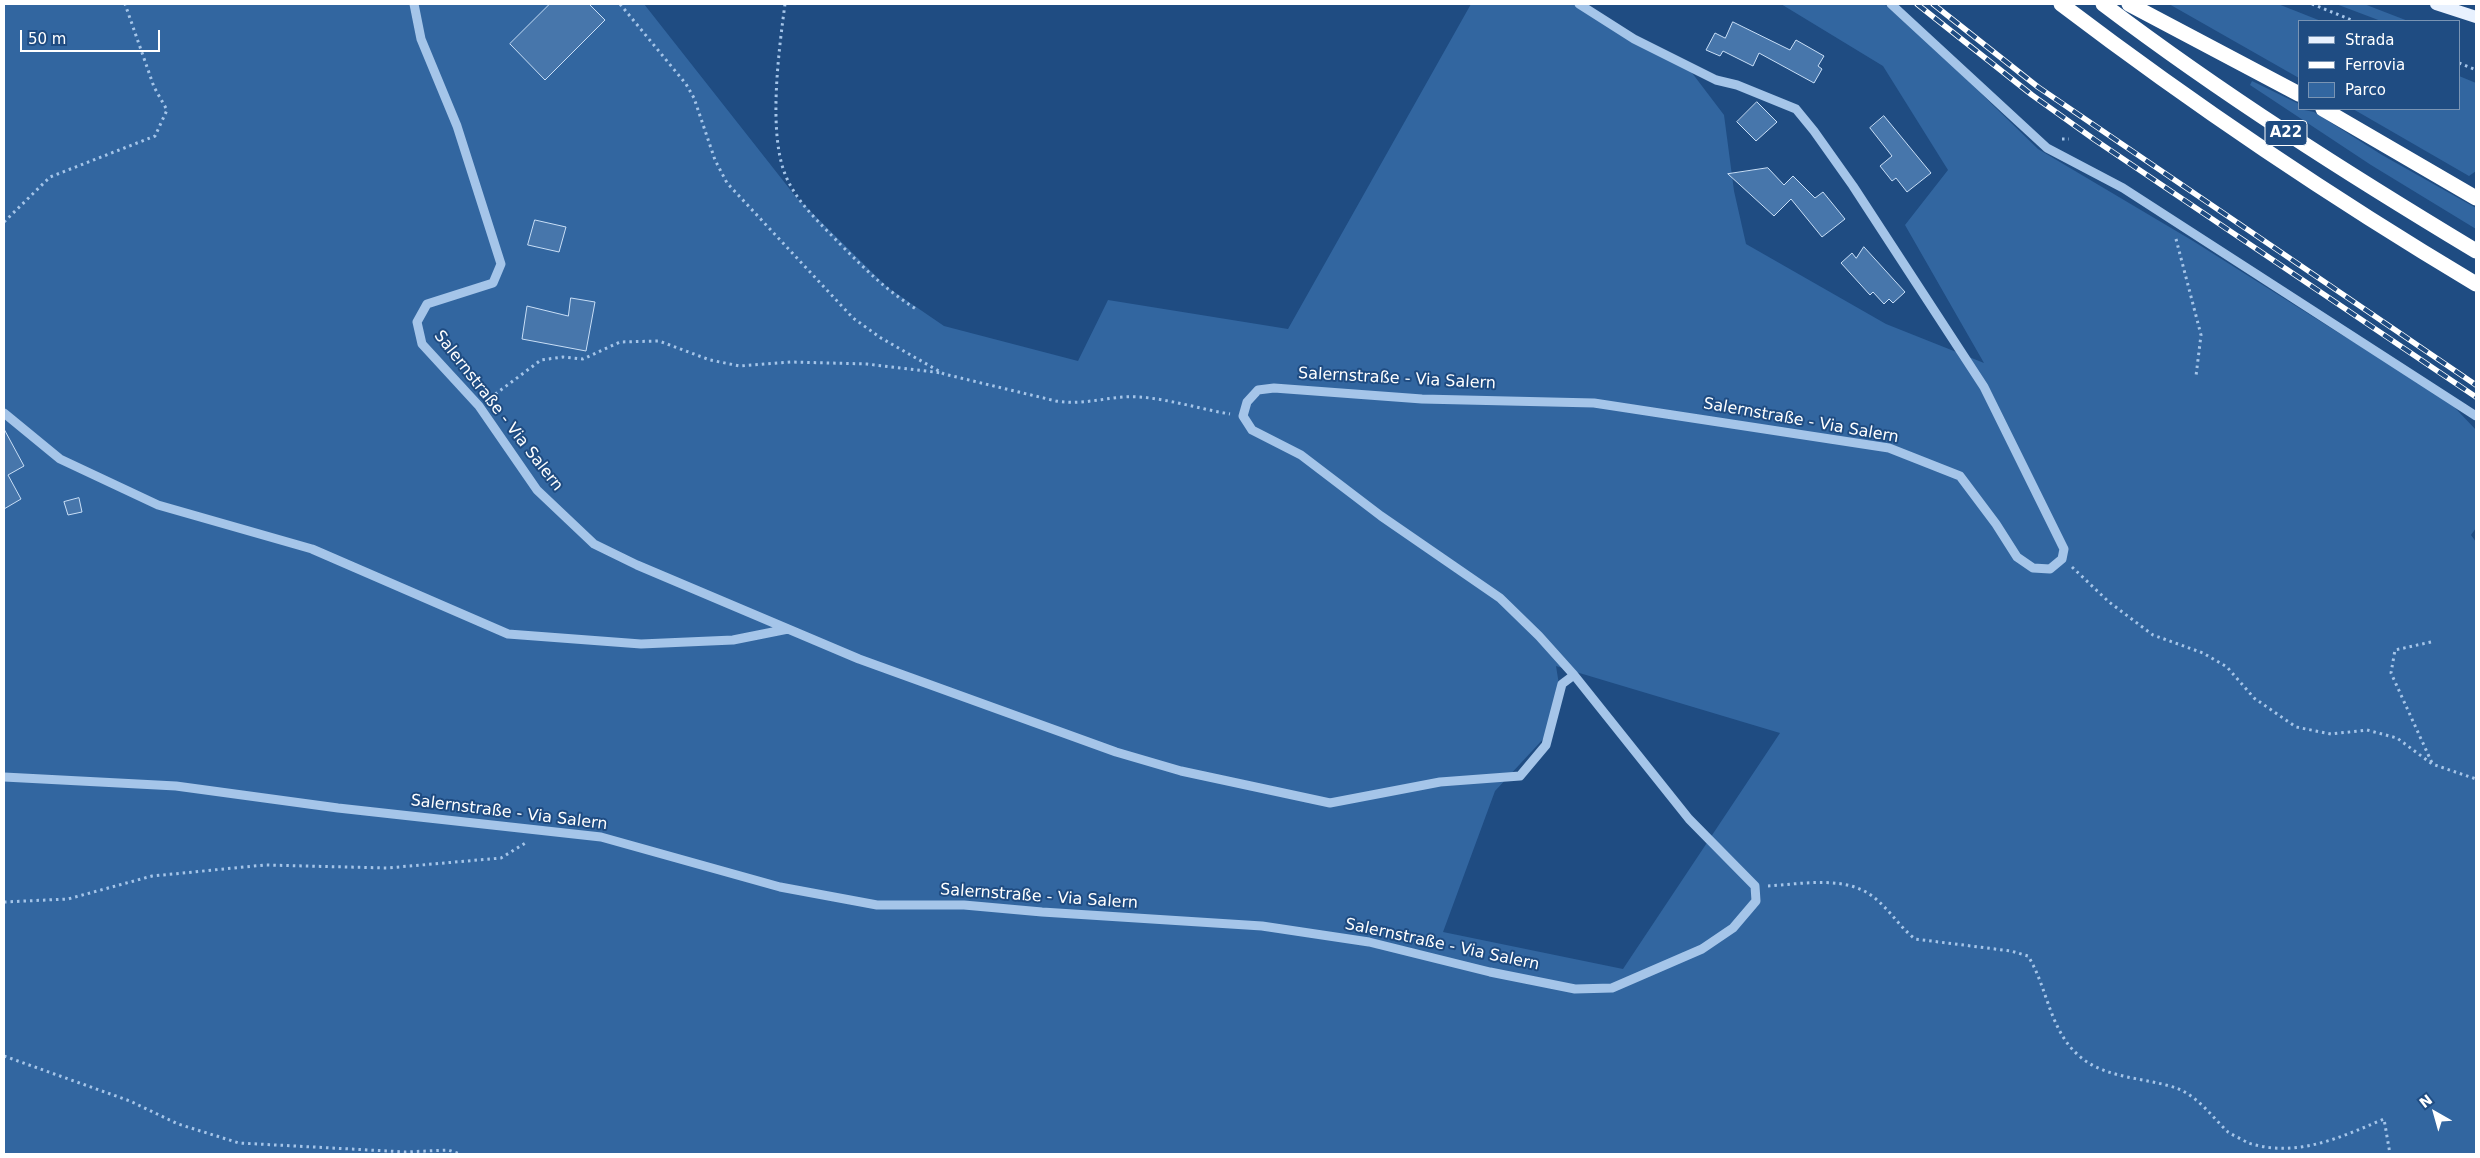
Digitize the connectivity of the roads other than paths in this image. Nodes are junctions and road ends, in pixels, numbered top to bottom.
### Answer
1 (414, 4) edge
2 (1579, 4) edge
3 (1891, 4) edge
4 (2060, 4) edge
5 (2103, 4) edge
6 (2129, 4) edge
7 (2436, 4) edge
8 (2476, 17) edge
9 (2298, 93) edge
10 (2325, 110) edge
11 (2476, 198) edge
12 (2476, 251) edge
13 (2476, 284) edge
14 (4, 412) edge
15 (2476, 416) edge
16 (788, 629) junction
17 (1574, 675) junction
18 (4, 777) edge

1 - 16 street, Salernstraße - Via Salern
2 - 17 street, Salernstraße - Via Salern
3 - 15 street
4 - 13 highway, A22
5 - 12 highway, A22
6 - 9 highway
7 - 8 main road
10 - 11 highway
14 - 16 street
16 - 17 street, Salernstraße - Via Salern
17 - 18 street, Salernstraße - Via Salern

